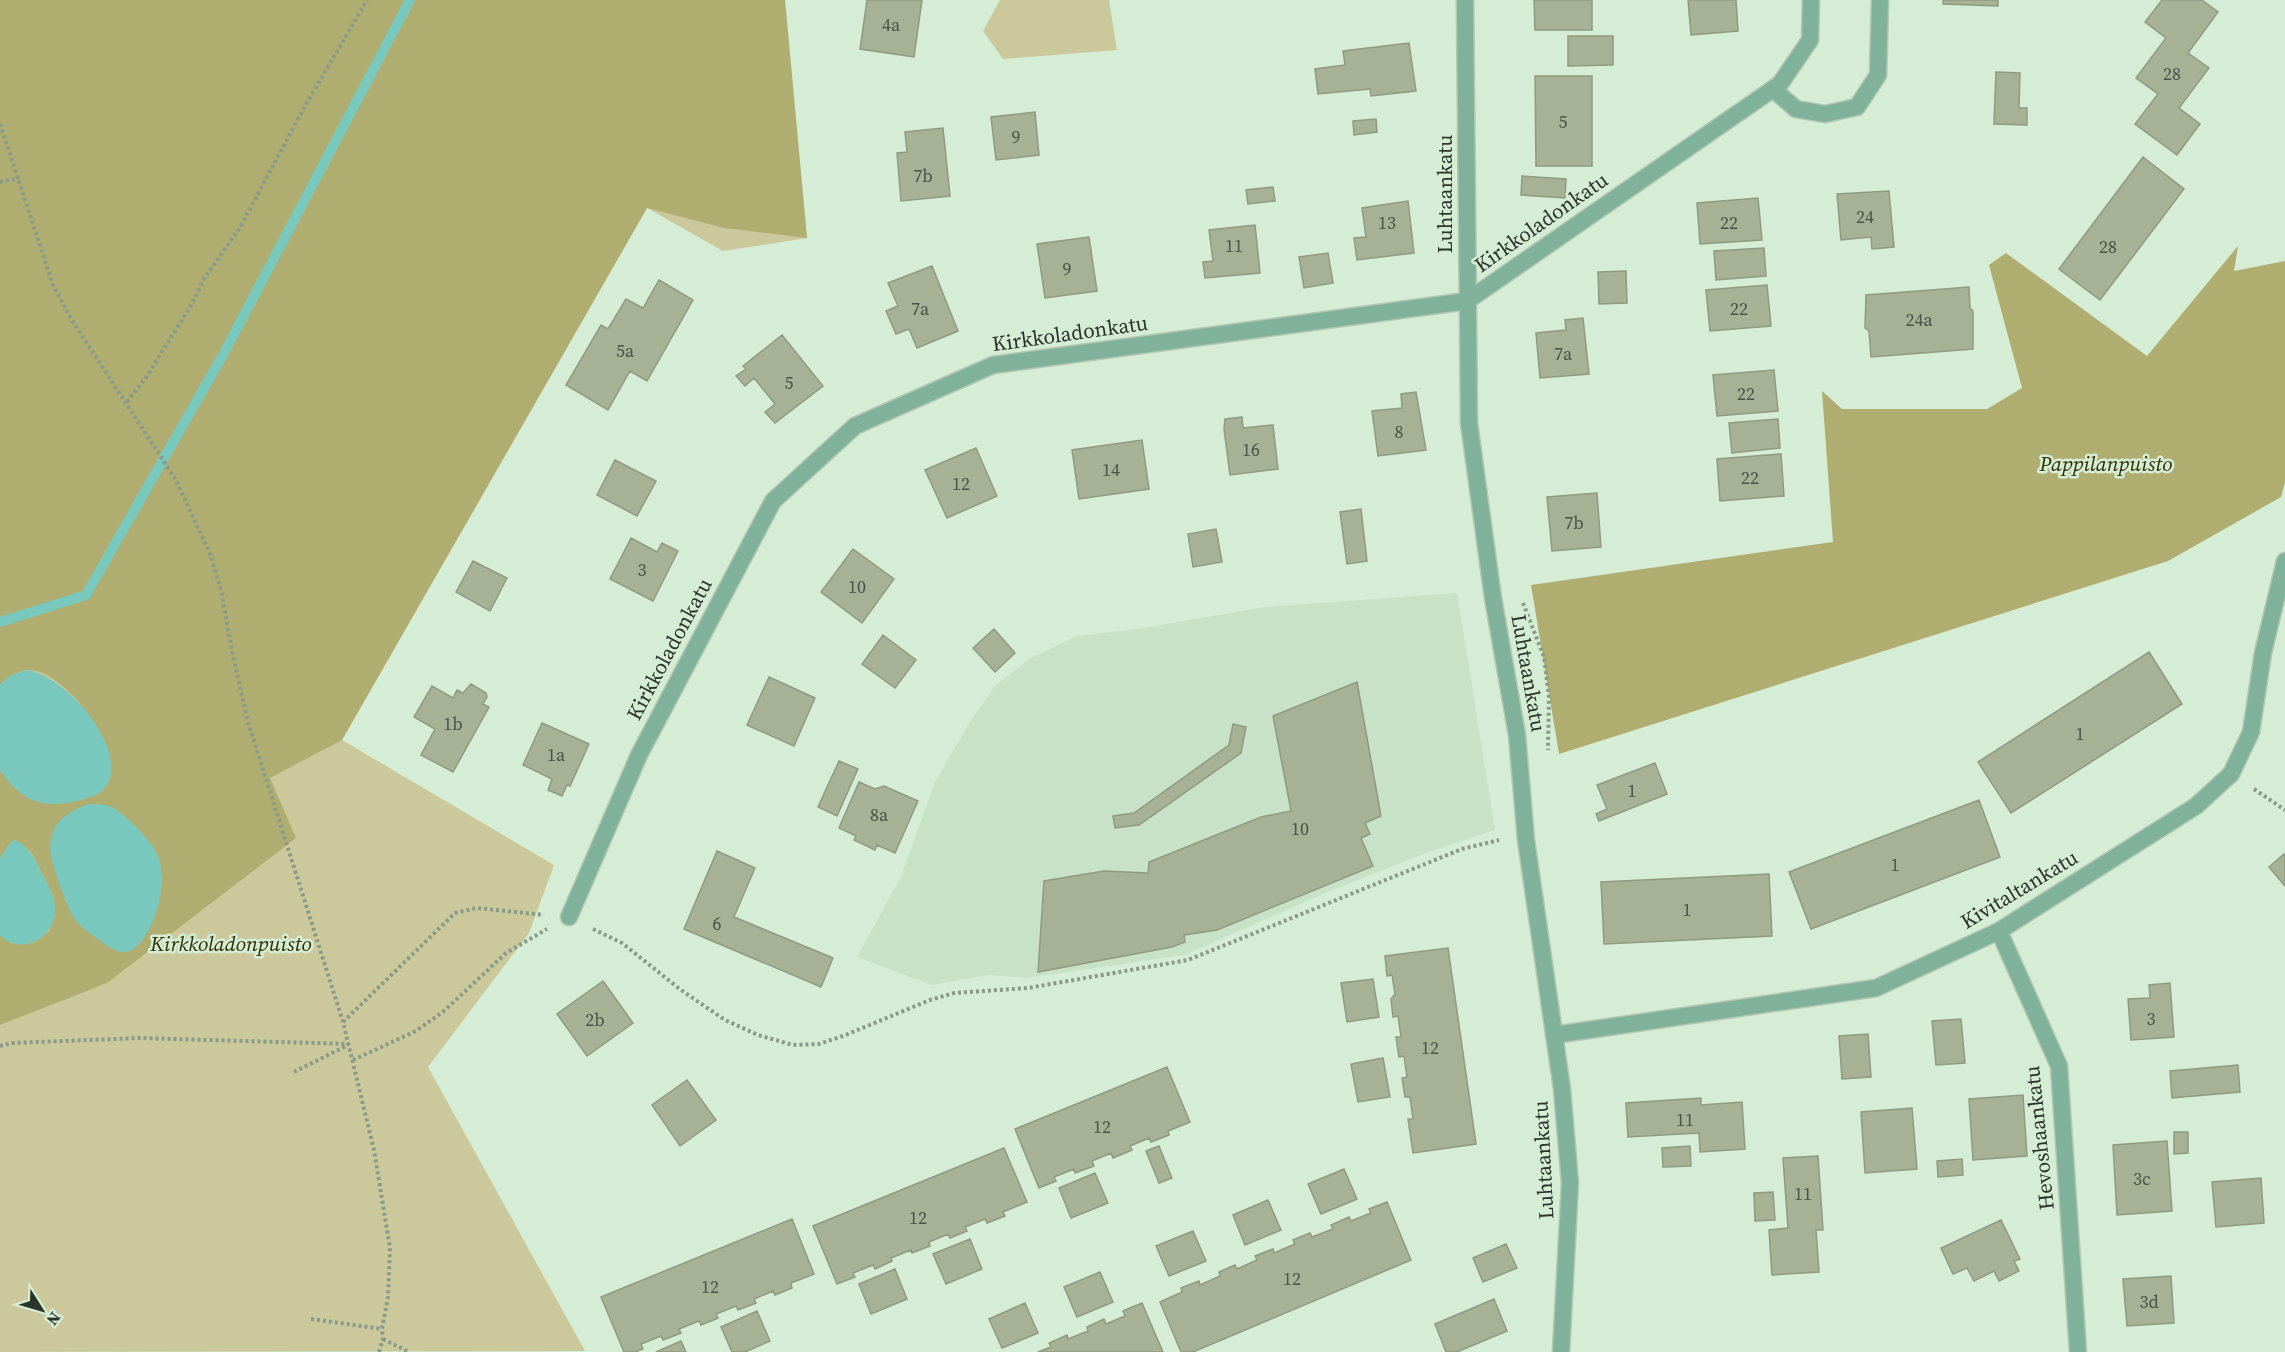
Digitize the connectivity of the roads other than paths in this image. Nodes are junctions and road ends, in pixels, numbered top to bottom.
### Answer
1 (1465, 0) edge
2 (1811, 0) edge
3 (1880, 0) edge
4 (1773, 89) junction
5 (1467, 301) junction
6 (2285, 561) edge
7 (569, 917) road end
8 (1999, 931) junction
9 (1554, 1035) junction
10 (1561, 1352) edge
11 (2079, 1352) edge

1 - 5 street, Luhtaankatu
2 - 4 street, Kirkkoladonkatu
3 - 4 street
4 - 5 street, Kirkkoladonkatu
5 - 7 street, Kirkkoladonkatu
5 - 9 street, Luhtaankatu
6 - 8 street, Kivitaltankatu
8 - 9 street, Kivitaltankatu
8 - 11 street, Hevoshaankatu
9 - 10 street, Luhtaankatu

